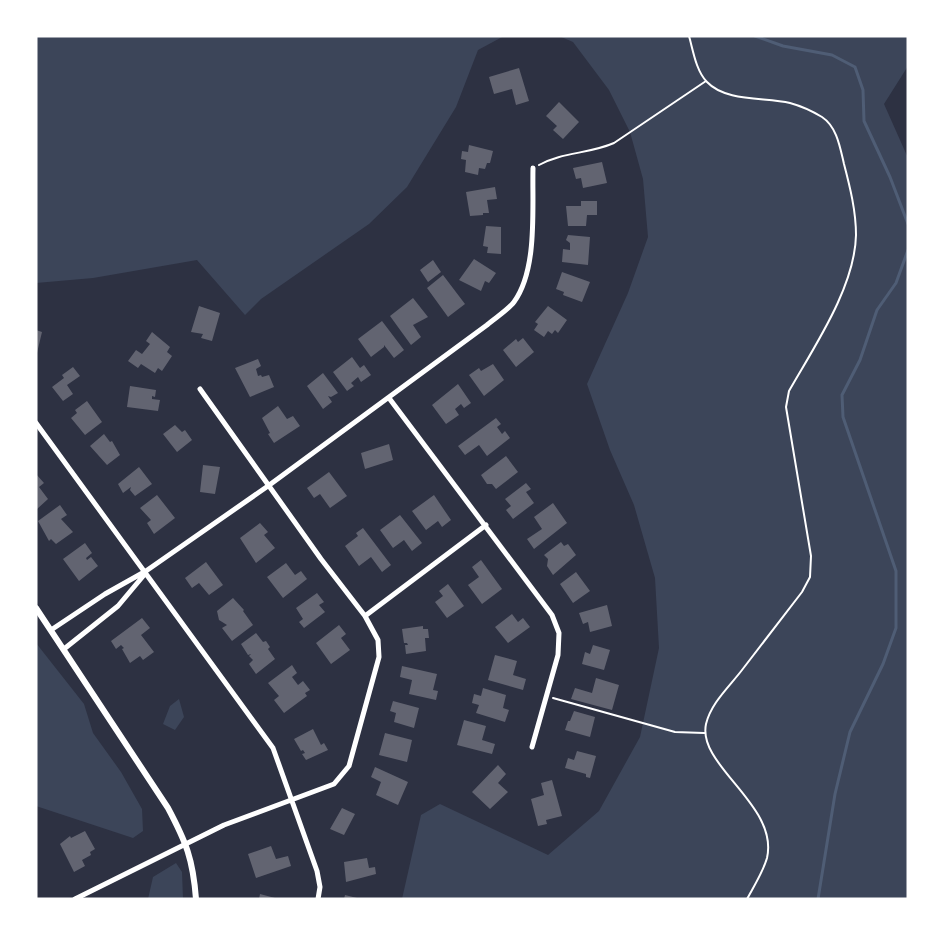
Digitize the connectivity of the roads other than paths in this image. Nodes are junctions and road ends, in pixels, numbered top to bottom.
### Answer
1 (533, 168) road end
2 (200, 389) dead end
3 (389, 398) junction
4 (36, 424) edge
5 (268, 486) junction
6 (486, 525) junction
7 (146, 571) junction
8 (36, 608) edge
9 (365, 616) junction
10 (51, 630) junction
11 (64, 649) junction
12 (532, 746) dead end
13 (290, 800) junction
14 (187, 843) junction
15 (76, 899) edge
16 (196, 899) edge
17 (318, 899) edge

1 - 3 street
2 - 5 street
3 - 5 street
3 - 6 street
4 - 7 street
5 - 7 street
5 - 9 street
6 - 9 street
6 - 12 street
7 - 10 street
7 - 11 street
7 - 13 street
8 - 10 street
9 - 13 street
10 - 11 street
11 - 14 street
13 - 14 street
13 - 17 street
14 - 15 street
14 - 16 street

